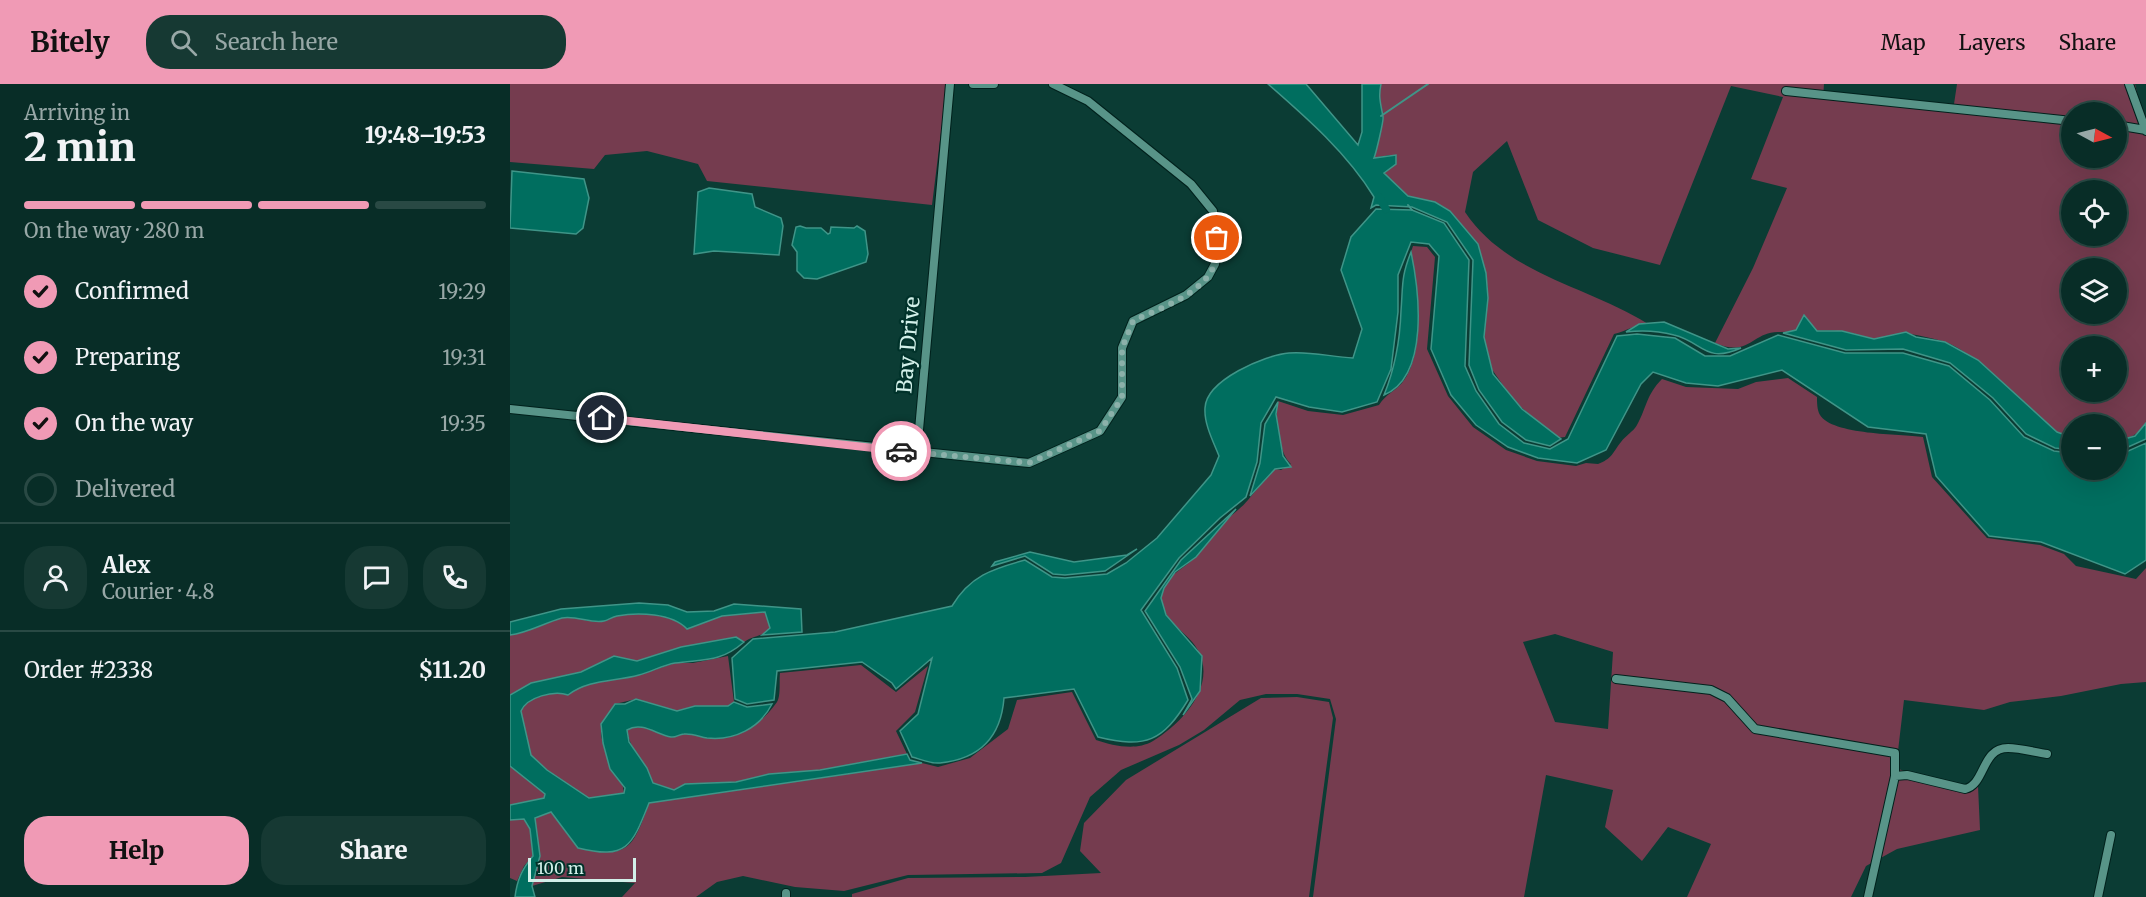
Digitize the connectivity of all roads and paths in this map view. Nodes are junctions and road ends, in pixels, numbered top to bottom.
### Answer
1 (950, 84) edge
2 (974, 84) edge
3 (994, 84) edge
4 (1053, 84) edge
5 (2129, 84) edge
6 (1786, 91) dead end
7 (2061, 120) edge
8 (2127, 127) edge
9 (2146, 131) edge
10 (510, 409) edge
11 (917, 452) junction
12 (1616, 679) dead end
13 (2047, 753) dead end
14 (1895, 776) junction
15 (2111, 835) dead end
16 (1868, 897) edge
17 (2098, 897) edge

1 - 11 street, Bay Drive
2 - 3 street
4 - 11 street
5 - 9 street
6 - 7 street
8 - 9 street
10 - 11 street
12 - 14 street
13 - 14 street
14 - 16 street
15 - 17 street

